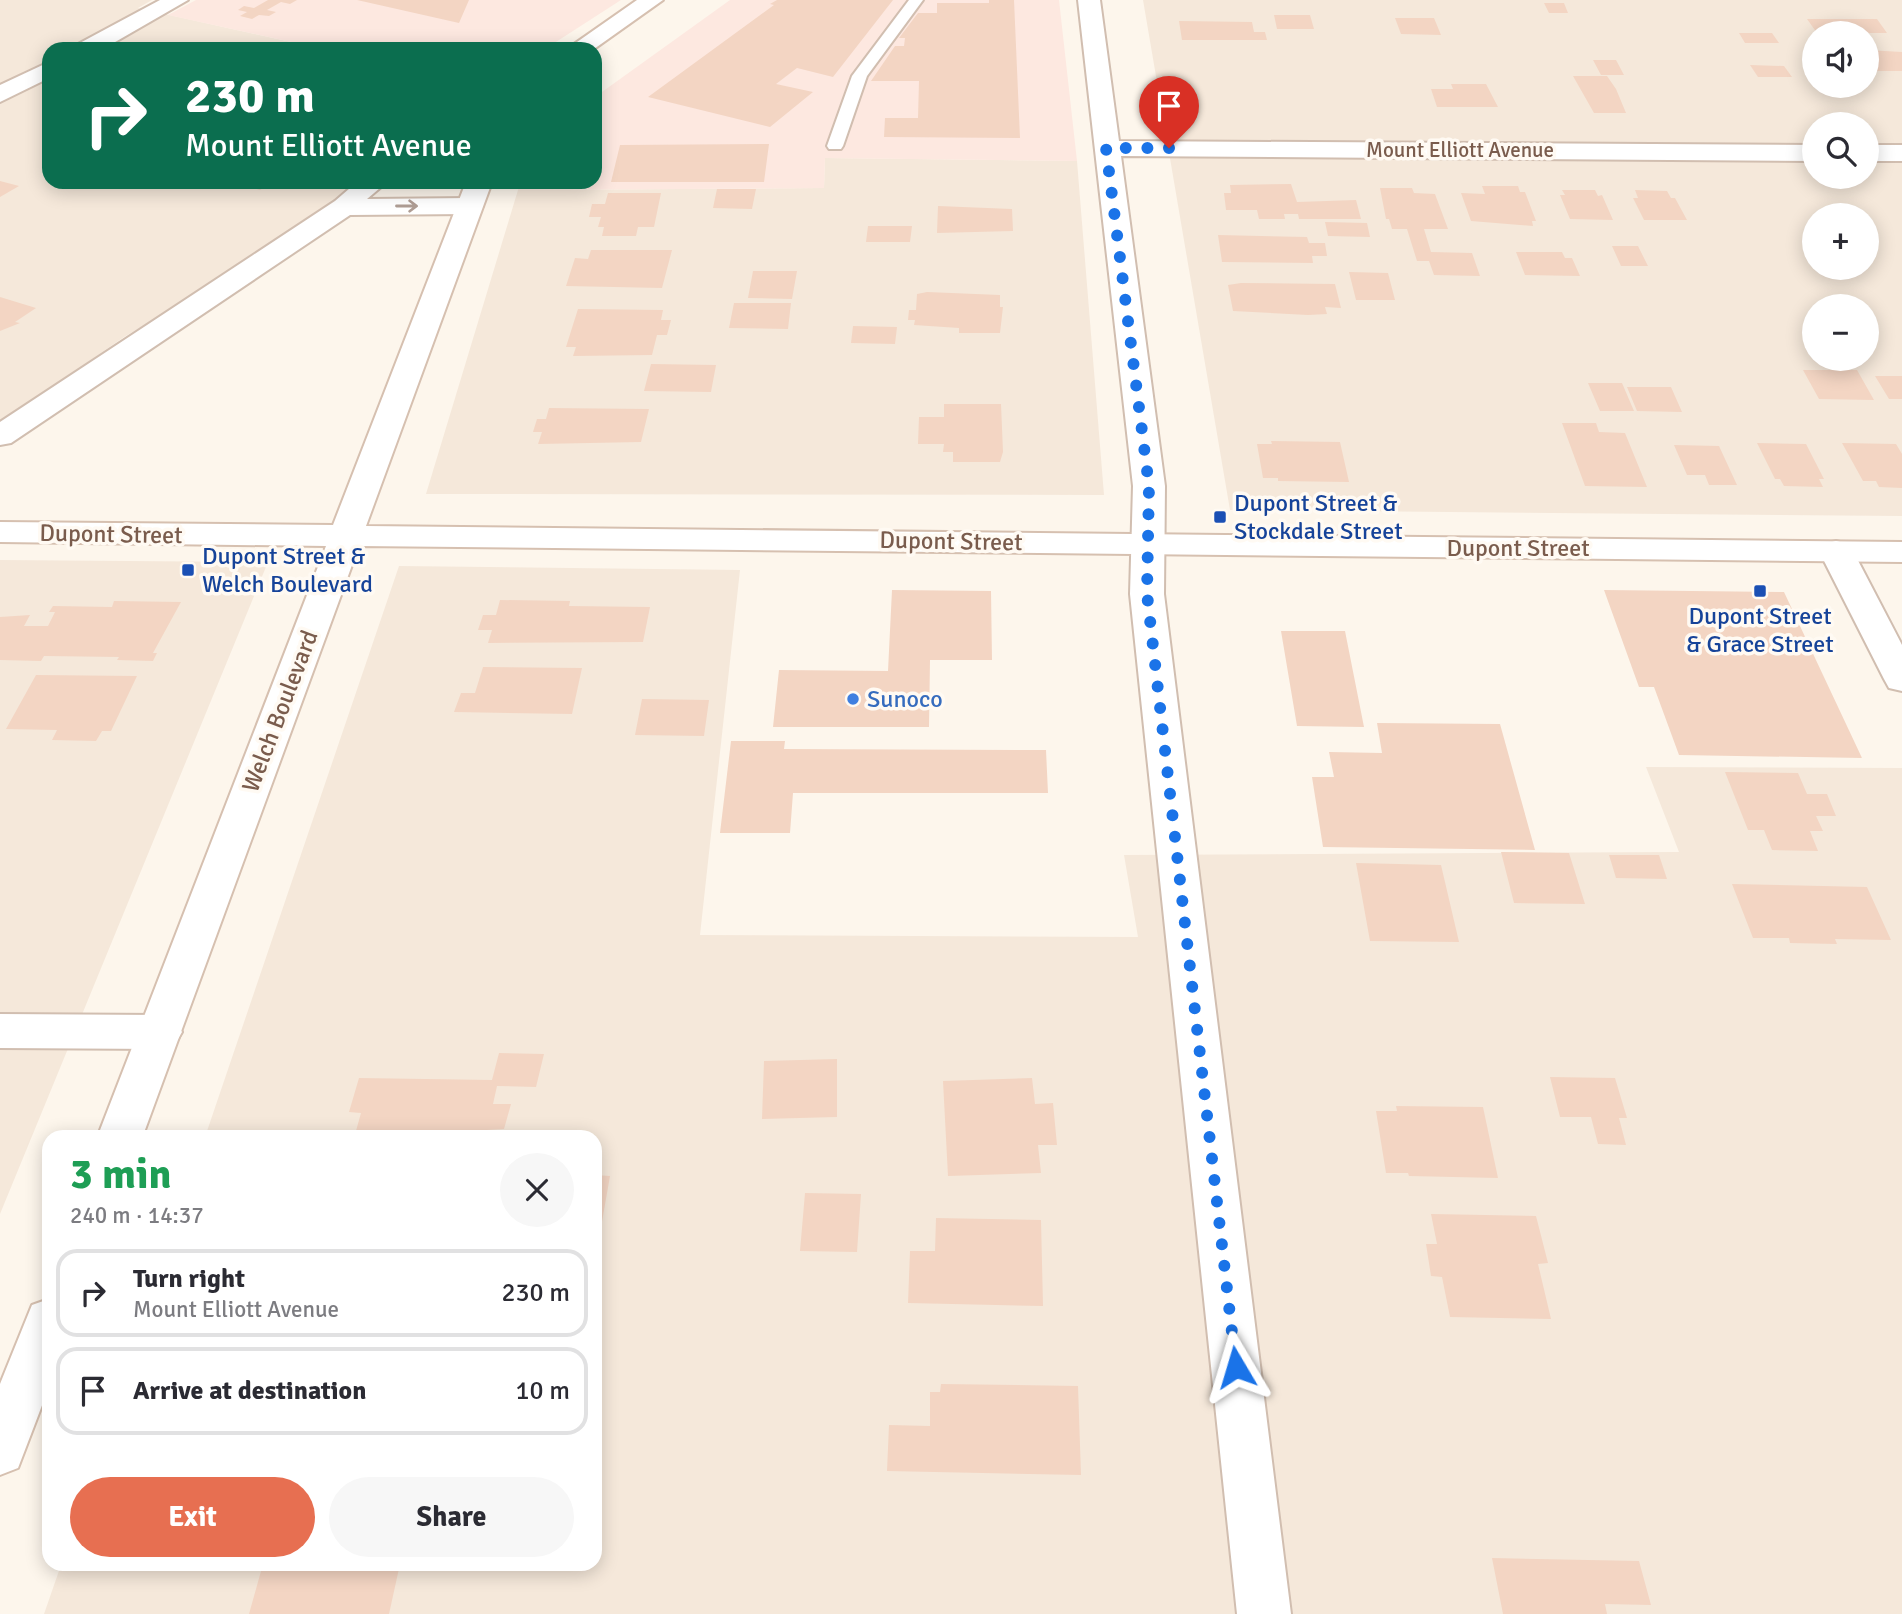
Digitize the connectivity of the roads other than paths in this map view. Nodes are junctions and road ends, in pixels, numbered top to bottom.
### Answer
1 (177, 0) edge
2 (652, 0) edge
3 (916, 0) edge
4 (1088, 0) edge
5 (99, 42) edge
6 (589, 42) edge
7 (42, 73) edge
8 (0, 95) edge
9 (835, 146) dead end
10 (1106, 148) junction
11 (1802, 153) edge
12 (1879, 153) edge
13 (1902, 153) edge
14 (364, 189) edge
15 (474, 194) edge
16 (344, 207) junction
17 (0, 436) edge
18 (0, 532) edge
19 (347, 535) junction
20 (1150, 544) junction
21 (1836, 551) junction
22 (1902, 552) edge
23 (1902, 679) edge
24 (0, 1031) edge
25 (160, 1032) junction
26 (122, 1130) edge
27 (42, 1339) edge
28 (0, 1450) edge
29 (1264, 1614) edge

1 - 5 street
2 - 6 street
3 - 9 lane
4 - 10 street
7 - 8 street
10 - 11 street, Mount Elliott Avenue
10 - 20 street
12 - 13 street
14 - 16 street
16 -> 15 street, Welch Boulevard
15 - 19 street, Welch Boulevard
16 - 17 street
18 - 19 street, Dupont Street
19 - 20 street, Dupont Street
19 - 25 street, Welch Boulevard
20 - 21 street, Dupont Street
20 - 29 street
21 - 22 street, Dupont Street
21 - 23 street
24 - 25 street
25 - 26 street, Welch Boulevard
27 - 28 street

